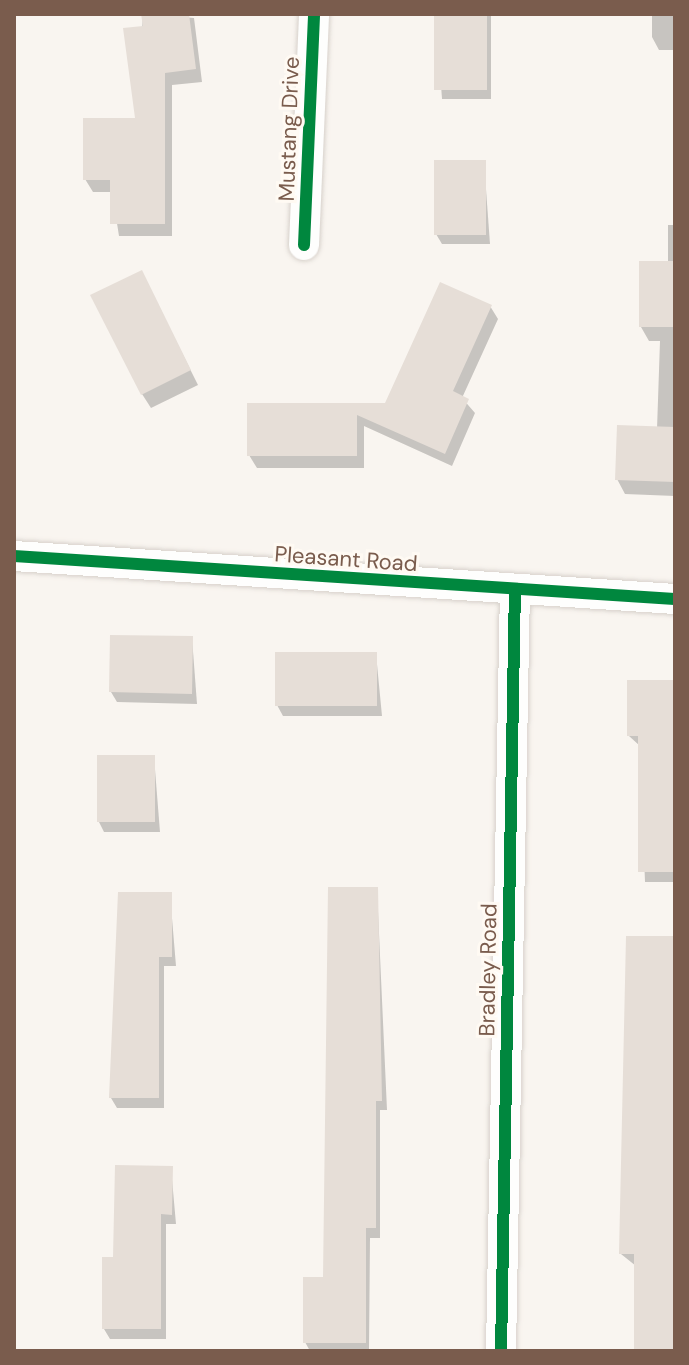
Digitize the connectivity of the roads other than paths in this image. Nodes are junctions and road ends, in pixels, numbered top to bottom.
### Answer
1 (314, 14) edge
2 (304, 245) dead end
3 (14, 556) edge
4 (515, 589) junction
5 (675, 599) edge
6 (501, 1351) edge

1 - 2 street, Mustang Drive
3 - 4 street, Pleasant Road
4 - 5 street, Pleasant Road
4 - 6 street, Bradley Road

